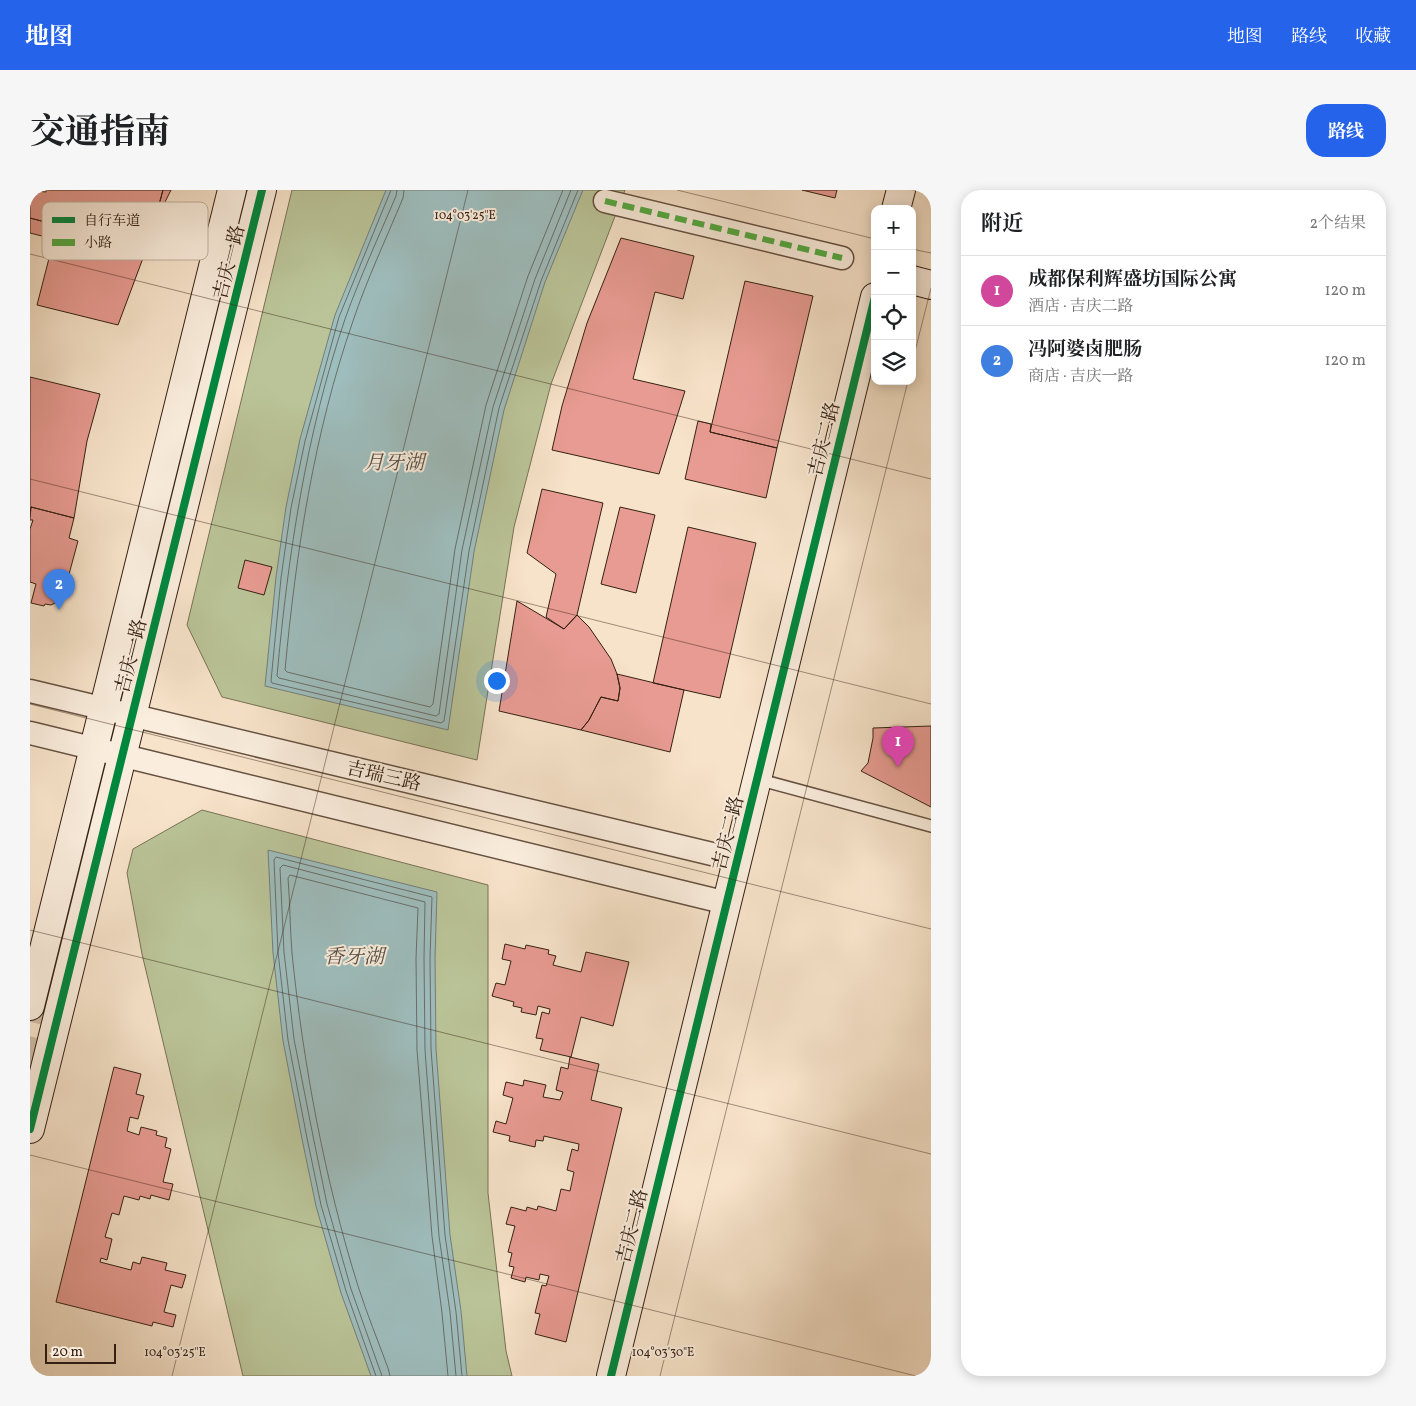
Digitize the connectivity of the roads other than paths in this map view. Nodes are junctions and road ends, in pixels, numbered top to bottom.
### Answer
1 (232, 190) edge
2 (262, 190) edge
3 (901, 190) edge
4 (605, 201) dead end
5 (897, 205) edge
6 (842, 258) dead end
7 (916, 281) edge
8 (931, 285) edge
9 (871, 313) edge
10 (30, 691) edge
11 (104, 708) junction
12 (132, 715) junction
13 (30, 733) edge
14 (94, 748) junction
15 (122, 755) junction
16 (757, 779) junction
17 (931, 826) edge
18 (737, 860) junction
19 (727, 903) junction
20 (30, 1006) edge
21 (30, 1129) edge
22 (611, 1376) edge

1 - 11 street, 吉庆一路
2 - 12 street, 吉庆一路
3 - 5 street
4 - 6 street
7 - 8 street
9 - 16 street, 吉庆二路
10 - 11 street, 吉瑞三路
11 - 12 street, 吉瑞三路
11 - 14 street, 吉庆一路
12 - 15 street, 吉庆一路
12 - 18 street, 吉瑞三路
13 - 14 street
14 - 15 street
14 - 20 street, 吉庆一路
15 - 19 street
15 - 21 street, 吉庆一路
16 - 17 lane
16 - 18 street, 吉庆二路
18 - 19 street, 吉庆二路
19 - 22 street, 吉庆二路

